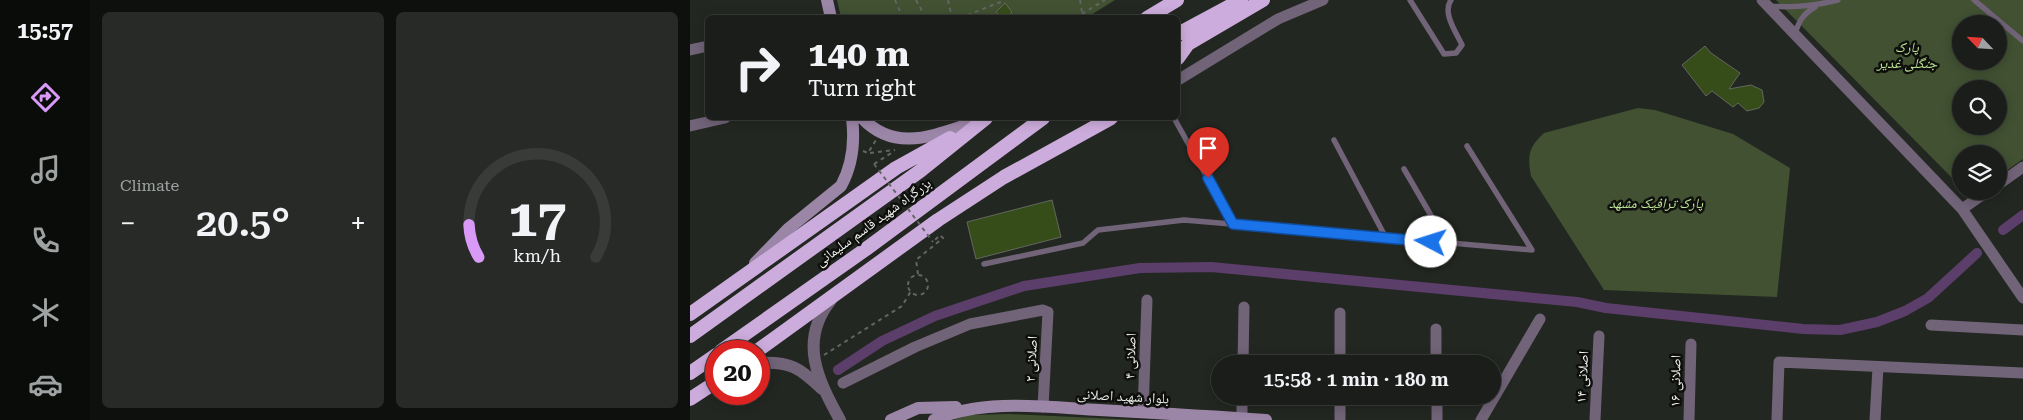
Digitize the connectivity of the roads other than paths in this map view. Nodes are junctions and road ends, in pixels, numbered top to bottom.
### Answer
1 (827, 0) edge
2 (1177, 0) edge
3 (1241, 0) edge
4 (1263, 0) edge
5 (1323, 0) edge
6 (1410, 0) edge
7 (1451, 0) edge
8 (1838, 0) edge
9 (1974, 0) edge
10 (1765, 3) edge
11 (1818, 5) junction
12 (831, 15) edge
13 (1152, 15) edge
14 (1180, 33) edge
15 (1795, 34) junction
16 (2023, 41) edge
17 (705, 47) edge
18 (690, 50) edge
19 (1180, 55) edge
20 (1180, 79) edge
21 (716, 120) edge
22 (852, 120) edge
23 (864, 120) edge
24 (982, 120) edge
25 (983, 120) edge
26 (984, 120) edge
27 (1040, 120) edge
28 (1107, 120) edge
29 (1175, 120) edge
30 (690, 126) edge
31 (1334, 140) dead end
32 (1468, 146) dead end
33 (2023, 167) edge
34 (1404, 170) dead end
35 (2007, 178) edge
36 (1975, 200) edge
37 (1962, 209) junction
38 (1233, 224) junction
39 (1386, 238) junction
40 (1447, 243) junction
41 (984, 264) dead end
42 (744, 275) junction
43 (839, 290) junction
44 (2023, 298) edge
45 (1147, 300) dead end
46 (1244, 308) dead end
47 (1340, 313) dead end
48 (690, 314) edge
49 (1540, 320) dead end
50 (1931, 325) dead end
51 (1436, 329) dead end
52 (2023, 330) edge
53 (690, 336) edge
54 (1599, 336) dead end
55 (737, 340) edge
56 (770, 342) edge
57 (1691, 344) dead end
58 (1243, 355) edge
59 (1340, 355) edge
60 (1436, 355) edge
61 (770, 362) edge
62 (705, 363) edge
63 (1878, 367) junction
64 (690, 374) edge
65 (2023, 374) edge
66 (843, 383) dead end
67 (705, 389) edge
68 (824, 390) junction
69 (690, 399) edge
70 (1242, 405) edge
71 (1340, 405) edge
72 (1437, 405) edge
73 (979, 407) junction
74 (1043, 407) junction
75 (1144, 412) junction
76 (1242, 418) junction
77 (840, 420) edge
78 (891, 420) edge
79 (934, 420) edge
80 (1266, 420) edge
81 (1340, 420) edge
82 (1437, 420) edge
83 (1481, 420) edge
84 (1595, 420) edge
85 (1689, 420) edge
86 (1776, 420) edge
87 (1876, 420) edge

1 - 12 main road
2 - 13 highway
3 - 14 highway
4 - 19 highway
5 - 20 street
6 - 7 lane
8 - 11 lane
9 - 16 lane
10 - 11 lane
10 - 15 street
11 - 15 lane
15 - 37 street
17 - 18 street
21 - 30 street
22 - 42 main road
23 - 24 main road
25 - 42 highway
26 - 53 highway, بزرگراه شهید قاسم سلیمانی
27 - 55 highway, بزرگراه شهید قاسم سلیمانی
28 - 43 highway
29 - 38 lane
31 - 39 lane
32 - 40 lane
33 - 35 street
34 - 40 lane
36 - 37 street
37 - 44 street
38 - 39 lane
38 - 41 lane
39 - 40 lane
42 - 48 highway
43 - 56 highway
43 - 68 street
45 - 75 street, اصلانی ۴
46 - 58 street
47 - 59 street
49 - 83 street
50 - 52 street
51 - 60 street
54 - 84 street, اصلانی ۱۴
57 - 85 street, اصلانی ۱۶
61 - 68 street
62 - 64 highway
63 - 65 street
63 - 86 street
63 - 87 street
66 - 74 street, اصلانی ۲
67 - 69 highway
68 - 77 street
70 - 76 street
71 - 81 street
72 - 82 street
73 - 74 main road, بلوار شهید اصلانی
73 - 78 main road, بلوار شهید اصلانی
73 - 79 main road, بلوار شهید اصلانی
74 - 75 main road, بلوار شهید اصلانی
75 - 76 main road, بلوار شهید اصلانی
76 - 80 main road, بلوار شهید اصلانی

